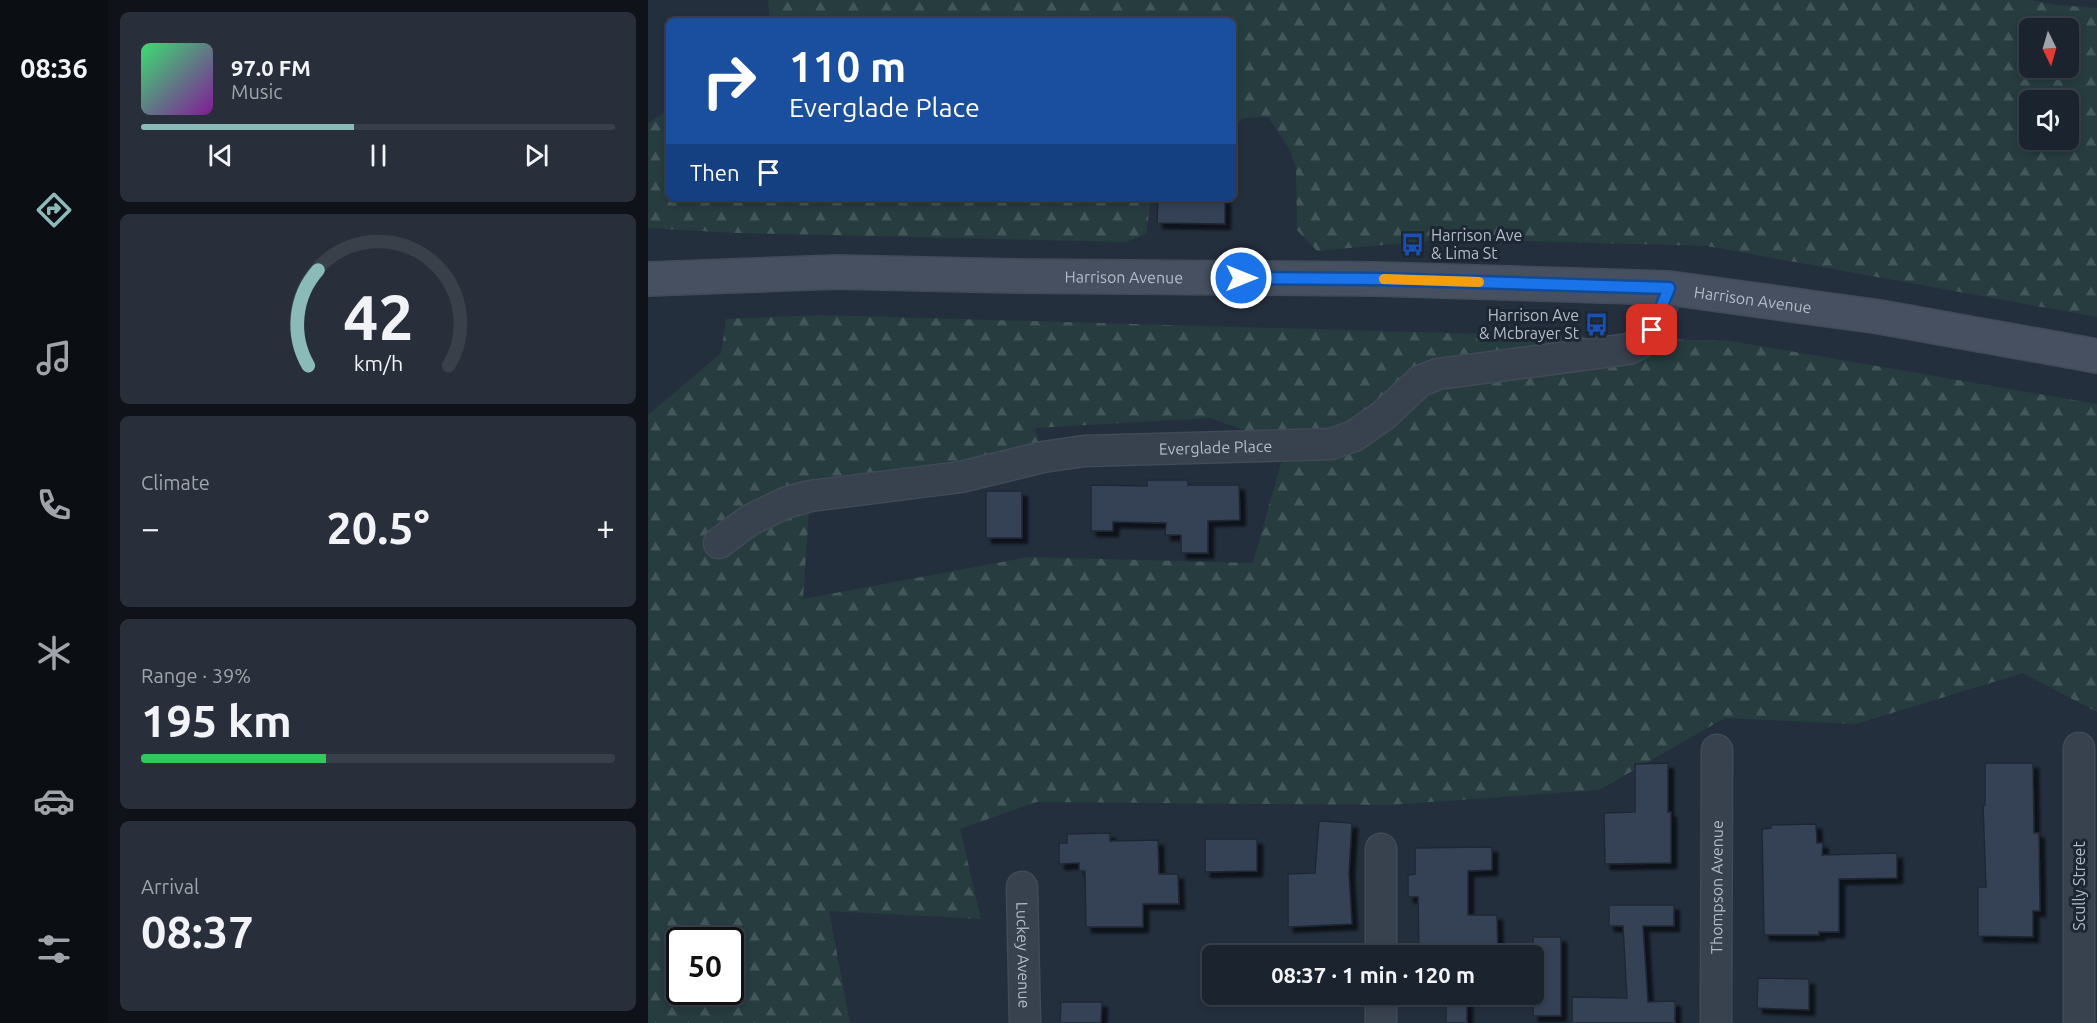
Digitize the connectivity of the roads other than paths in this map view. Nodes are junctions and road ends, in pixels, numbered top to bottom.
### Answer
1 (648, 279) edge
2 (1669, 288) junction
3 (2097, 356) edge
4 (719, 543) dead end
5 (2079, 748) dead end
6 (1717, 750) dead end
7 (1381, 849) dead end
8 (1022, 887) dead end
9 (1381, 945) edge
10 (1381, 1005) edge
11 (1025, 1023) edge
12 (1381, 1023) edge
13 (1716, 1023) edge
14 (2079, 1023) edge

1 - 2 main road, Harrison Avenue
2 - 3 main road, Harrison Avenue
2 - 4 street, Everglade Place
5 - 14 street, Scully Street
6 - 13 street, Thompson Avenue
7 - 9 street
8 - 11 street, Luckey Avenue
10 - 12 street

